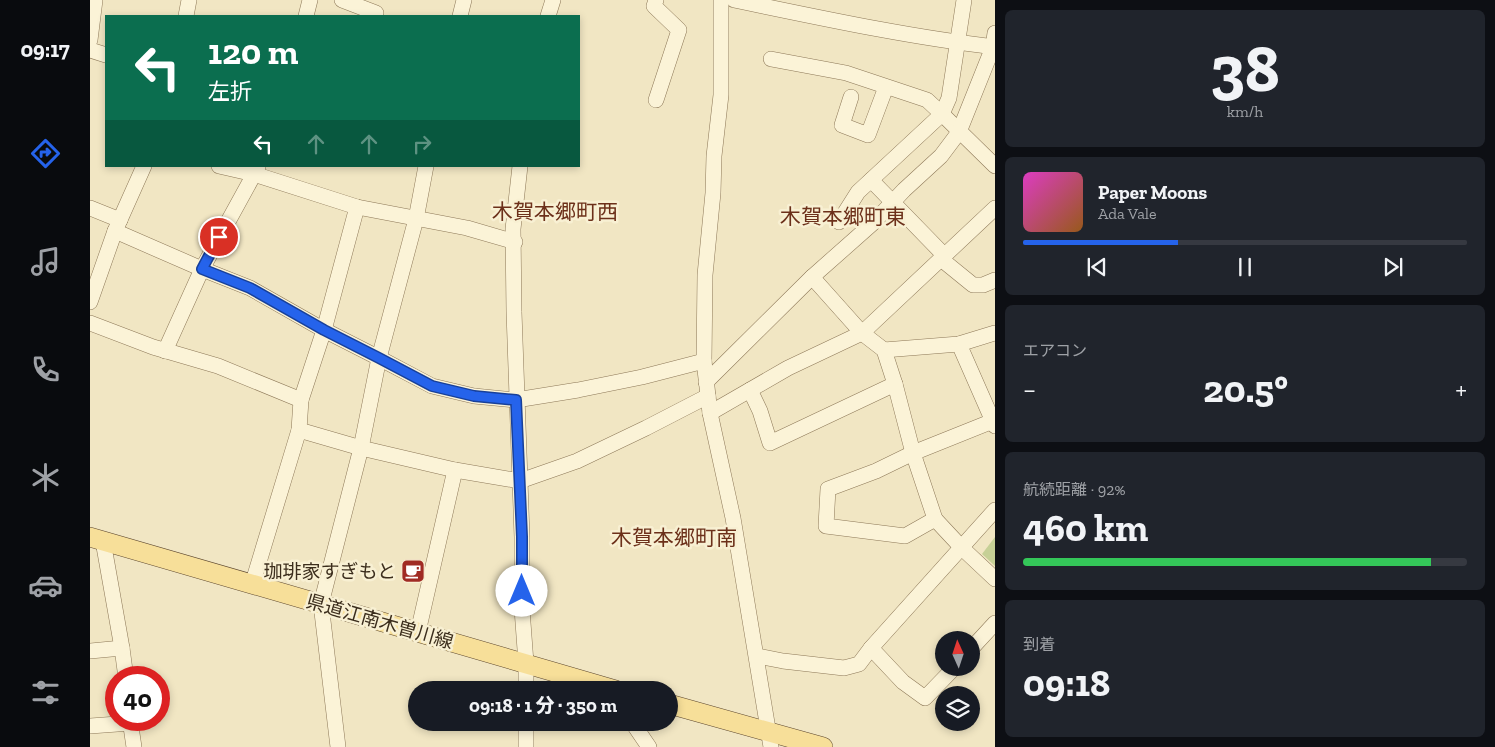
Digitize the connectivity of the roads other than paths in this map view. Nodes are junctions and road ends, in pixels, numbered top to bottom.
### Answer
1 (95, 0) edge
2 (189, 0) edge
3 (310, 0) edge
4 (342, 0) edge
5 (464, 0) edge
6 (553, 0) edge
7 (656, 0) edge
8 (721, 0) edge
9 (734, 0) edge
10 (964, 0) edge
11 (377, 10) edge
12 (186, 15) edge
13 (306, 15) edge
14 (460, 15) edge
15 (548, 15) edge
16 (90, 40) edge
17 (958, 42) junction
18 (994, 42) edge
19 (90, 50) edge
20 (105, 55) edge
21 (771, 59) dead end
22 (886, 87) junction
23 (851, 97) dead end
24 (656, 100) dead end
25 (942, 114) junction
26 (960, 132) junction
27 (995, 166) edge
28 (144, 167) edge
29 (228, 167) edge
30 (426, 167) edge
31 (520, 167) edge
32 (256, 170) edge
33 (871, 180) junction
34 (893, 202) junction
35 (357, 207) junction
36 (90, 208) edge
37 (995, 208) edge
38 (416, 219) junction
39 (839, 222) dead end
40 (118, 225) junction
41 (515, 242) junction
42 (943, 258) junction
43 (202, 269) junction
44 (812, 277) junction
45 (995, 280) edge
46 (90, 302) edge
47 (90, 323) edge
48 (324, 330) junction
49 (862, 333) junction
50 (995, 333) edge
51 (959, 344) junction
52 (884, 350) junction
53 (165, 351) junction
54 (379, 358) junction
55 (704, 361) junction
56 (895, 384) junction
57 (707, 389) junction
58 (750, 390) junction
59 (301, 400) junction
60 (516, 400) junction
61 (710, 412) junction
62 (994, 423) edge
63 (299, 430) junction
64 (360, 448) junction
65 (913, 453) junction
66 (455, 470) junction
67 (520, 481) junction
68 (995, 510) edge
69 (935, 519) junction
70 (97, 539) edge
71 (962, 548) junction
72 (995, 579) edge
73 (252, 585) junction
74 (321, 604) junction
75 (995, 623) edge
76 (418, 632) junction
77 (980, 639) edge
78 (122, 648) junction
79 (871, 648) junction
80 (90, 651) edge
81 (757, 656) junction
82 (526, 663) junction
83 (124, 666) edge
84 (946, 676) edge
85 (526, 681) edge
86 (585, 681) edge
87 (678, 707) edge
88 (105, 725) edge
89 (90, 726) edge
90 (132, 731) edge
91 (526, 731) edge
92 (638, 731) edge
93 (770, 739) edge
94 (816, 746) edge
95 (134, 747) edge
96 (338, 747) edge
97 (526, 747) edge
98 (649, 747) edge

1 - 16 street
2 - 12 street
3 - 13 street
4 - 11 street
5 - 14 street
6 - 15 street
7 - 24 street
8 - 55 street
9 - 17 street
10 - 17 street
17 - 18 street
17 - 25 street
18 - 26 street
19 - 20 street
21 - 22 street
22 - 23 street
22 - 25 street
25 - 26 street
25 - 33 street
26 - 27 street
26 - 34 street
28 - 40 street
29 - 32 street
30 - 38 street
31 - 41 street
32 - 35 street
32 - 43 street
33 - 34 street
33 - 39 street
34 - 42 street
34 - 44 street
35 - 38 street
35 - 48 street
36 - 40 street
37 - 42 street
38 - 41 street
38 - 54 street
40 - 43 street
40 - 46 street
41 - 60 street
42 - 45 street
42 - 49 street
43 - 48 street
43 - 53 street
44 - 49 street
44 - 57 street
47 - 53 street
48 - 54 street
48 - 59 street
49 - 52 street
49 - 58 street
50 - 51 street
51 - 52 street
51 - 62 street
52 - 56 street
53 - 59 street
54 - 60 street
54 - 64 street
55 - 57 street
55 - 60 street
56 - 58 street
56 - 65 street
57 - 61 street
57 - 67 street
58 - 61 street
59 - 63 street
60 - 67 street
61 - 81 street
62 - 65 street
63 - 64 street
63 - 73 street
64 - 66 street
64 - 74 street
65 - 69 street
65 - 69 street
66 - 67 street
66 - 76 street
67 - 82 street
68 - 71 street
69 - 71 street
70 - 73 main road, 県道江南木曽川線
70 - 78 street
71 - 72 street
71 - 79 street
73 - 74 main road, 県道江南木曽川線
74 - 76 main road, 県道江南木曽川線
74 - 96 street
75 - 77 street
76 - 82 main road, 県道江南木曽川線
78 - 80 street
78 - 83 street
79 - 81 street
79 - 84 street
81 - 93 street
82 - 85 street
82 - 86 main road, 県道江南木曽川線
87 - 93 main road
88 - 89 street
90 - 95 street
91 - 97 street
92 - 98 street
93 - 94 main road

